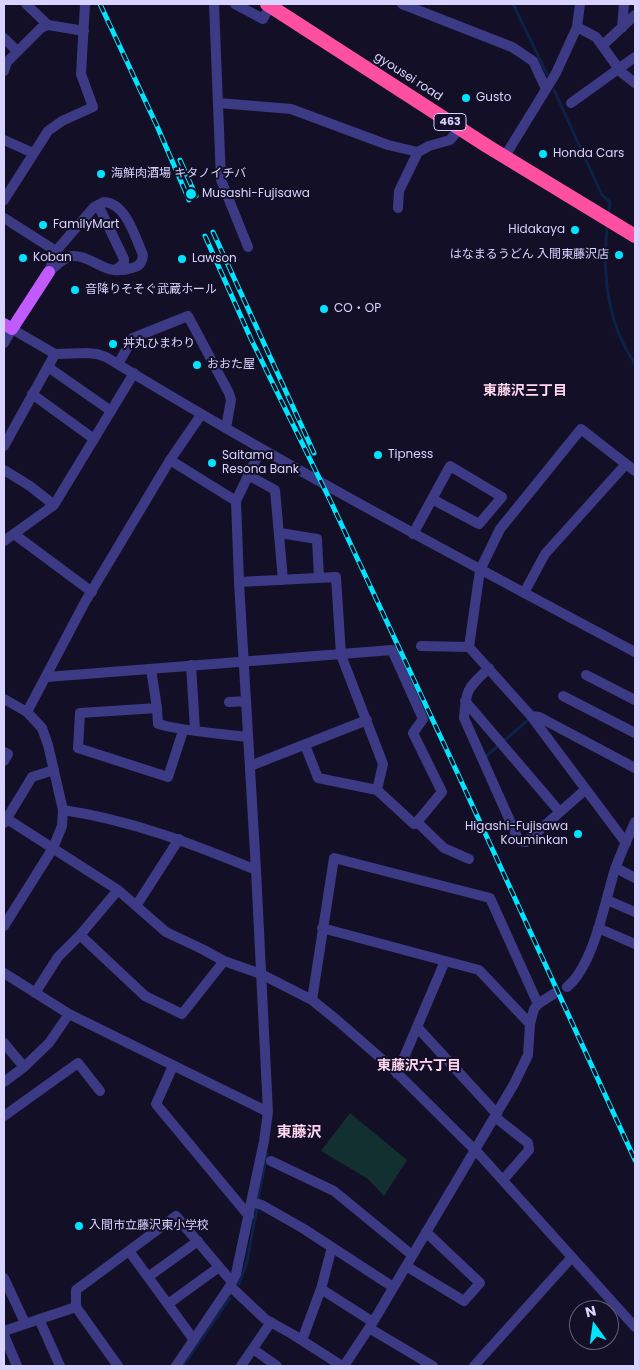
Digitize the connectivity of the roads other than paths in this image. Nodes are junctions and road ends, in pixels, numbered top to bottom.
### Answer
1 (26, 4) edge
2 (85, 4) edge
3 (214, 4) edge
4 (235, 4) edge
5 (402, 4) edge
6 (580, 4) edge
7 (624, 4) edge
8 (269, 5) edge
9 (635, 15) edge
10 (48, 25) junction
11 (577, 27) junction
12 (622, 28) junction
13 (84, 31) junction
14 (4, 38) edge
15 (603, 45) junction
16 (17, 52) junction
17 (635, 57) edge
18 (619, 70) junction
19 (4, 71) edge
20 (635, 83) edge
21 (546, 90) junction
22 (219, 103) junction
23 (571, 103) dead end
24 (460, 128) junction
25 (4, 140) edge
26 (418, 152) junction
27 (33, 153) junction
28 (505, 156) junction
29 (4, 200) edge
30 (94, 207) junction
31 (398, 208) dead end
32 (4, 218) edge
33 (635, 236) edge
34 (248, 247) dead end
35 (56, 251) junction
36 (116, 270) junction
37 (49, 272) junction
38 (8, 327) edge
39 (4, 343) edge
40 (55, 354) junction
41 (118, 364) junction
42 (48, 367) junction
43 (134, 373) junction
44 (32, 394) junction
45 (111, 412) junction
46 (202, 415) junction
47 (226, 428) junction
48 (94, 439) junction
49 (4, 446) edge
50 (261, 449) junction
51 (170, 460) junction
52 (626, 464) junction
53 (4, 470) edge
54 (635, 471) edge
55 (248, 475) junction
56 (432, 499) junction
57 (236, 501) junction
58 (54, 506) junction
59 (280, 532) junction
60 (14, 534) junction
61 (413, 534) junction
62 (4, 541) edge
63 (480, 570) junction
64 (319, 578) junction
65 (283, 580) junction
66 (239, 582) junction
67 (92, 592) junction
68 (524, 593) junction
69 (421, 646) dead end
70 (469, 647) junction
71 (635, 652) edge
72 (341, 655) junction
73 (244, 661) junction
74 (191, 665) junction
75 (488, 668) junction
76 (151, 669) junction
77 (586, 675) dead end
78 (46, 677) junction
79 (563, 696) dead end
80 (4, 699) edge
81 (465, 700) junction
82 (635, 700) edge
83 (246, 701) junction
84 (229, 702) dead end
85 (157, 708) junction
86 (27, 712) junction
87 (531, 716) junction
88 (367, 720) junction
89 (183, 730) junction
90 (195, 730) junction
91 (635, 733) edge
92 (248, 737) junction
93 (305, 745) junction
94 (4, 752) edge
95 (4, 761) edge
96 (250, 766) junction
97 (635, 768) edge
98 (54, 770) junction
99 (586, 789) junction
100 (377, 790) junction
101 (63, 810) junction
102 (559, 811) junction
103 (5, 820) edge
104 (417, 822) junction
105 (635, 822) edge
106 (179, 839) junction
107 (630, 841) edge
108 (53, 848) junction
109 (469, 859) dead end
110 (616, 868) junction
111 (256, 870) junction
112 (635, 878) edge
113 (118, 890) junction
114 (607, 900) junction
115 (136, 906) junction
116 (635, 912) edge
117 (4, 926) edge
118 (322, 928) junction
119 (598, 928) junction
120 (80, 935) junction
121 (635, 944) edge
122 (445, 961) junction
123 (224, 962) junction
124 (4, 973) edge
125 (261, 974) junction
126 (567, 987) dead end
127 (35, 993) junction
128 (555, 993) dead end
129 (312, 1000) junction
130 (538, 1004) junction
131 (69, 1014) junction
132 (530, 1024) junction
133 (416, 1027) junction
134 (4, 1043) edge
135 (173, 1066) junction
136 (24, 1067) junction
137 (398, 1074) junction
138 (4, 1082) edge
139 (100, 1090) dead end
140 (268, 1112) junction
141 (496, 1115) junction
142 (4, 1116) edge
143 (475, 1150) junction
144 (271, 1161) dead end
145 (503, 1180) junction
146 (252, 1202) junction
147 (249, 1216) junction
148 (426, 1232) junction
149 (198, 1241) junction
150 (332, 1247) junction
151 (129, 1251) junction
152 (412, 1255) junction
153 (572, 1257) junction
154 (406, 1266) junction
155 (219, 1267) junction
156 (148, 1277) junction
157 (4, 1278) edge
158 (231, 1284) junction
159 (393, 1287) junction
160 (321, 1289) junction
161 (168, 1304) junction
162 (76, 1307) junction
163 (40, 1318) junction
164 (271, 1322) junction
165 (25, 1324) junction
166 (371, 1325) junction
167 (635, 1328) edge
168 (4, 1330) edge
169 (4, 1335) edge
170 (194, 1340) junction
171 (302, 1340) junction
172 (254, 1349) junction
173 (18, 1366) edge
174 (60, 1366) edge
175 (118, 1366) edge
176 (176, 1366) edge
177 (241, 1366) edge
178 (277, 1366) edge
179 (343, 1366) edge
180 (433, 1366) edge
181 (474, 1366) edge

1 - 10 street
2 - 13 street
3 - 22 street
4 - 8 street
5 - 21 street
6 - 11 street
7 - 12 street
8 - 24 highway, gyousei road / 463
9 - 12 street
10 - 13 street
10 - 16 street
11 - 15 street
11 - 21 street
12 - 15 street
13 - 27 street
14 - 16 street
15 - 18 street
16 - 19 street
17 - 18 street
18 - 20 street
18 - 23 street
21 - 28 street
22 - 26 street
22 - 34 street
24 - 26 street
24 - 28 highway, gyousei road / 463
25 - 27 street
26 - 31 street
27 - 29 street
28 - 33 highway, gyousei road / 463
30 - 35 street
30 - 36 street
30 - 36 street
32 - 35 street
35 - 37 street
36 - 37 street
37 - 38 main road
38 - 39 street
38 - 40 street
40 - 41 street
40 - 42 street
41 - 43 street
41 - 47 street
42 - 44 street
42 - 45 street
43 - 45 street
43 - 46 street
44 - 48 street
44 - 49 street
45 - 48 street
46 - 47 street
46 - 51 street
47 - 50 street
48 - 58 street
50 - 55 street
50 - 61 street
51 - 57 street
51 - 67 street
52 - 54 street
52 - 63 street
52 - 68 street
53 - 58 street
55 - 57 street
55 - 59 street
56 - 56 street
56 - 61 street
57 - 66 street
58 - 60 street
59 - 64 street
59 - 65 street
60 - 62 street
60 - 67 street
61 - 63 street
63 - 68 street
63 - 70 street
64 - 65 street
64 - 72 street
65 - 66 street
66 - 73 street
67 - 78 street
68 - 71 street
69 - 70 street
70 - 75 street
72 - 73 street
72 - 88 street
72 - 104 street
73 - 74 street
73 - 83 street
74 - 76 street
74 - 90 street
75 - 81 street
75 - 87 street
76 - 78 street
76 - 85 street
77 - 82 street
78 - 86 street
79 - 91 street
80 - 86 street
81 - 102 street
81 - 102 street
83 - 84 street
83 - 92 street
85 - 89 street
85 - 89 street
86 - 98 street
87 - 97 street
87 - 99 street
88 - 93 street
88 - 100 street
89 - 90 street
90 - 92 street
92 - 96 street
93 - 96 street
93 - 100 street
94 - 95 street
96 - 111 street
98 - 101 street
98 - 103 street
99 - 102 street
99 - 107 street
100 - 104 street
101 - 106 street
101 - 108 street
103 - 108 street
104 - 109 street
105 - 107 street
106 - 111 street
106 - 115 street
107 - 110 street
108 - 113 street
108 - 117 street
110 - 112 street
110 - 114 street
111 - 125 street
113 - 115 street
113 - 120 street
114 - 116 street
114 - 119 street
115 - 123 street
118 - 122 street
118 - 129 street
118 - 130 street
119 - 121 street
119 - 126 street
120 - 123 street
120 - 127 street
122 - 132 street
122 - 133 street
123 - 125 street
124 - 127 street
125 - 129 street
125 - 140 street
127 - 131 street
128 - 130 street
129 - 137 street
130 - 132 street
131 - 135 street
131 - 136 street
132 - 141 street
133 - 137 street
133 - 141 street
134 - 136 street
135 - 140 street
135 - 147 street
136 - 138 street
137 - 143 street
139 - 142 street
140 - 146 street
141 - 143 street
141 - 145 street
143 - 145 street
143 - 148 street
144 - 152 street
145 - 153 street
146 - 147 street
146 - 150 street
147 - 158 street
148 - 152 street
148 - 154 street
149 - 151 street
149 - 155 street
149 - 156 street
150 - 159 street
150 - 160 street
151 - 156 street
151 - 162 street
152 - 154 street
153 - 167 street
153 - 181 street
154 - 159 street
155 - 158 street
155 - 161 street
156 - 161 street
157 - 165 street
158 - 164 street
158 - 170 street
159 - 166 street
160 - 166 street
160 - 171 street
161 - 170 street
162 - 163 street
162 - 175 street
163 - 165 street
163 - 174 street
164 - 171 street
164 - 172 street
165 - 168 street
166 - 179 street
166 - 180 street
169 - 173 street
170 - 176 street
171 - 179 street
172 - 177 street
172 - 178 street

